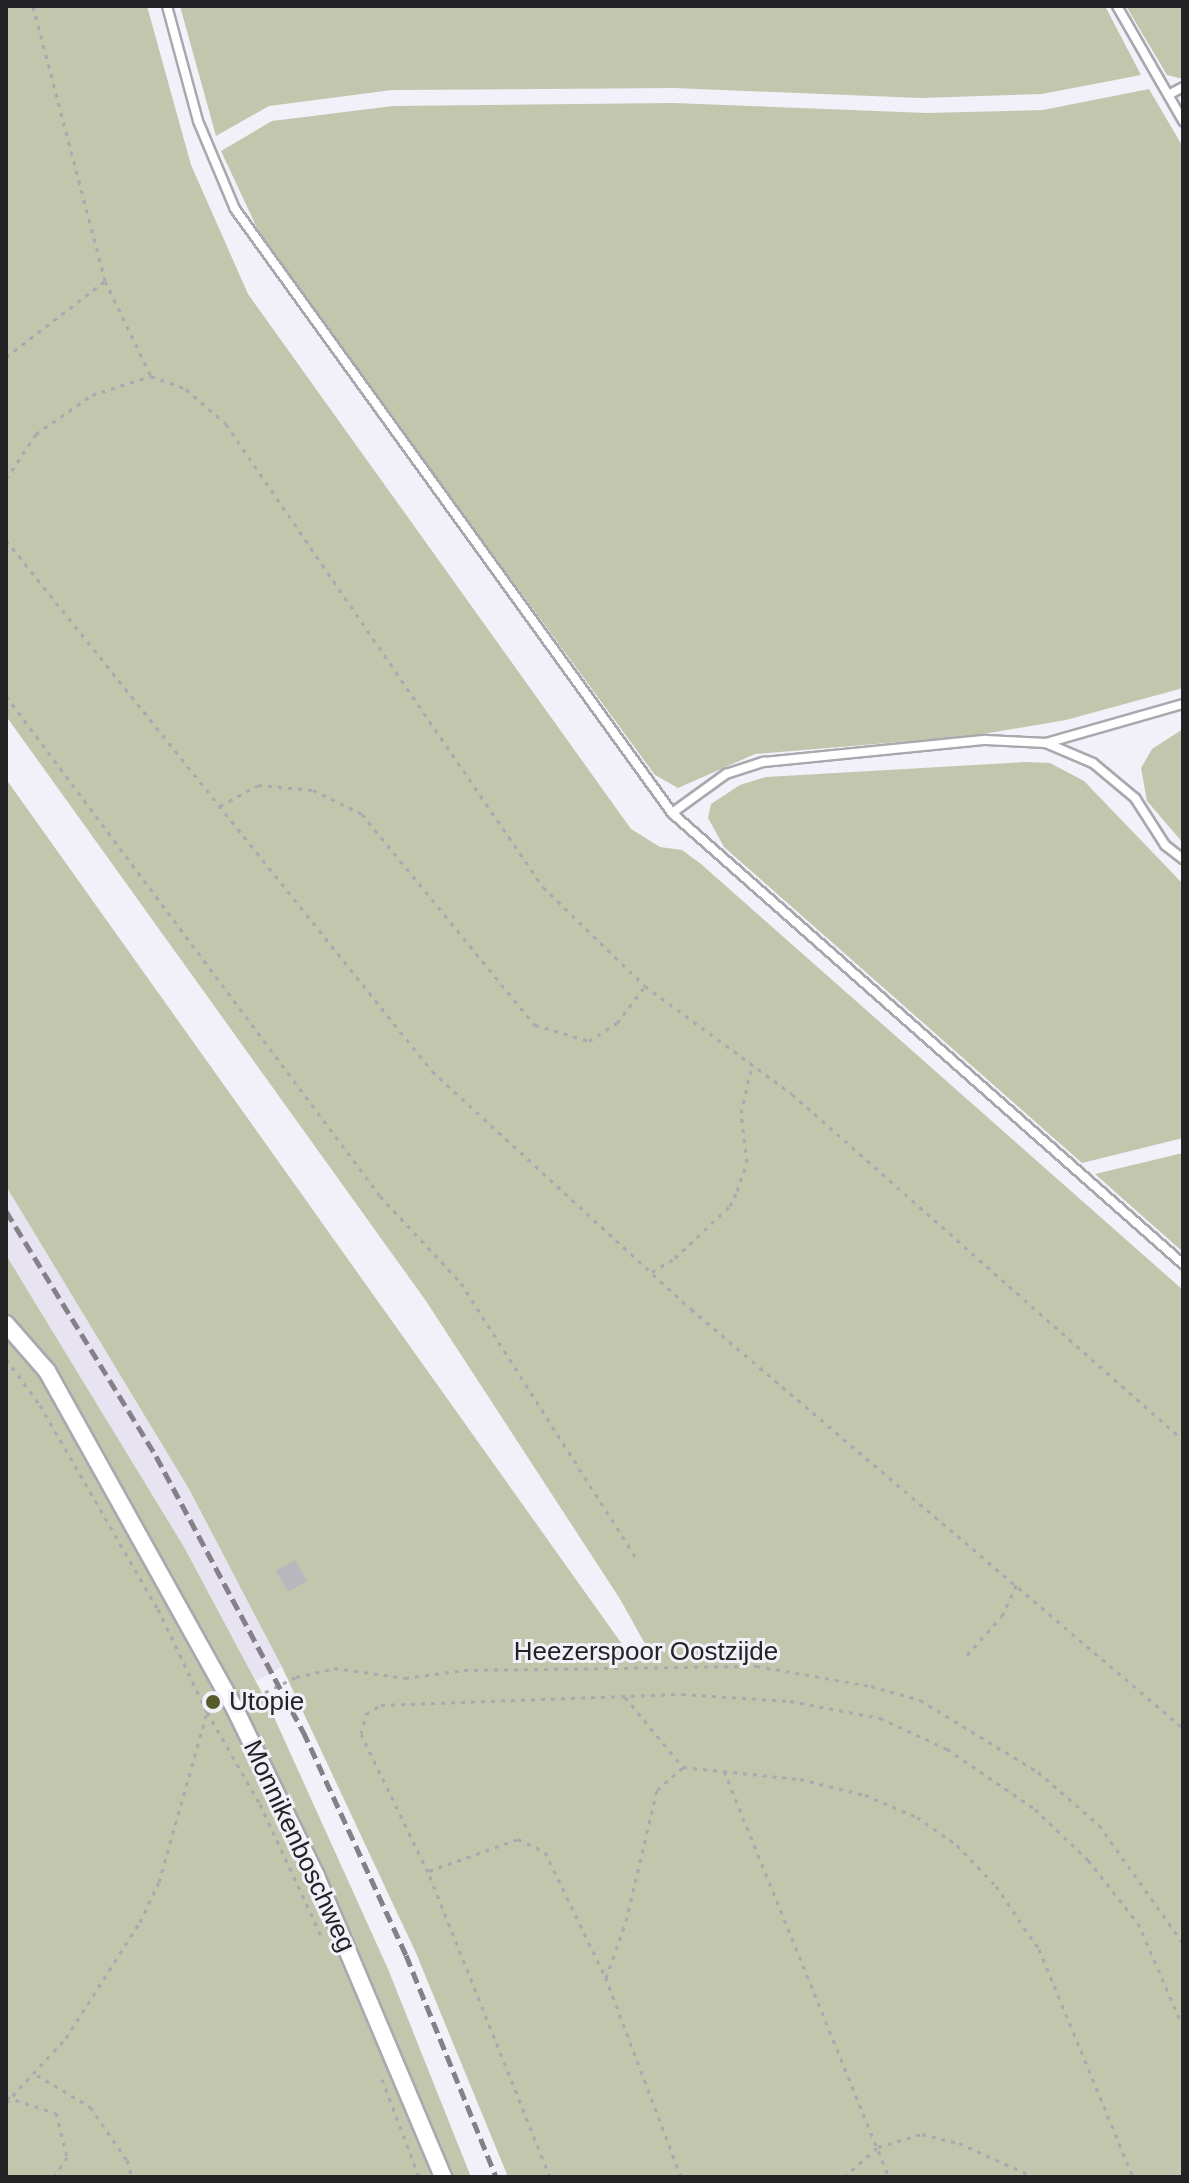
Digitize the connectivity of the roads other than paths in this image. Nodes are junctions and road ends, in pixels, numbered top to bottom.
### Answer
1 (167, 6) edge
2 (1117, 6) edge
3 (1183, 87) edge
4 (1170, 94) junction
5 (1183, 121) edge
6 (1183, 704) edge
7 (1046, 743) junction
8 (672, 813) junction
9 (1183, 859) edge
10 (1183, 1264) edge
11 (6, 1324) edge
12 (443, 2177) edge

1 - 8 lane
2 - 4 lane
3 - 4 lane
4 - 5 lane
6 - 7 lane
7 - 8 lane
7 - 9 lane
8 - 10 lane
11 - 12 street, Monnikenboschweg

